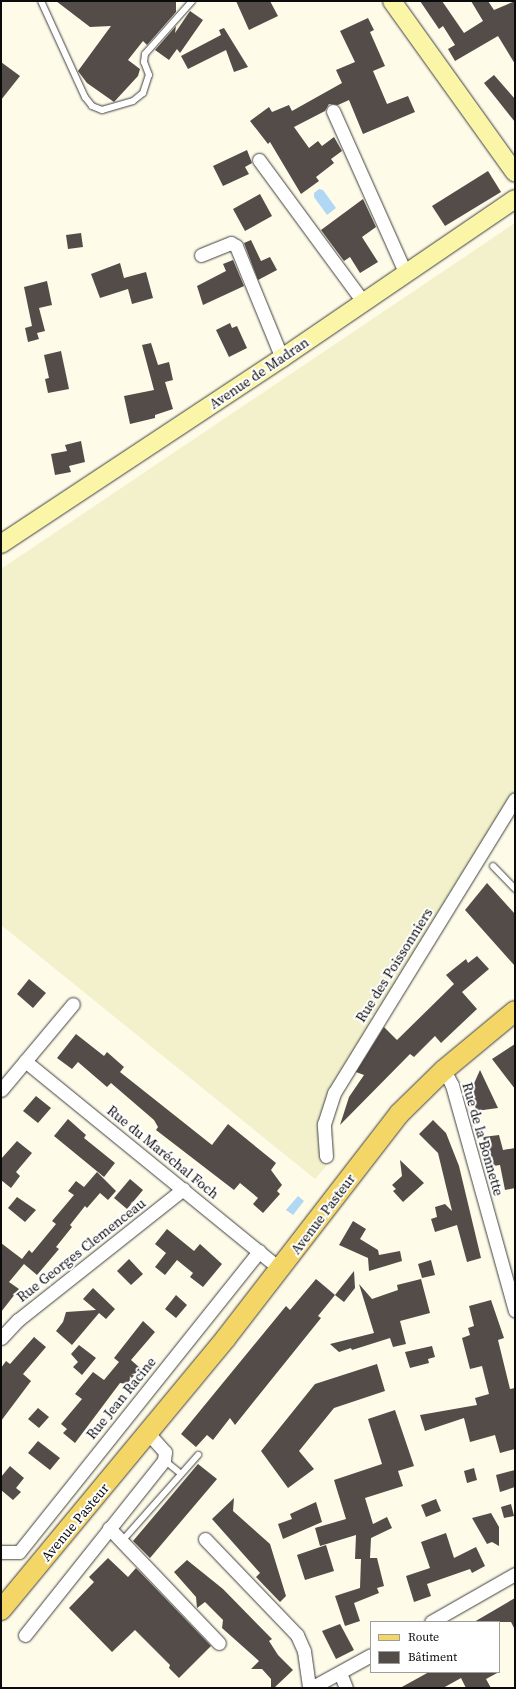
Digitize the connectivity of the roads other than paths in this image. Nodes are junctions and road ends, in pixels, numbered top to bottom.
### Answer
1 (41, 1) edge
2 (192, 1) edge
3 (392, 1) edge
4 (333, 111) dead end
5 (259, 160) dead end
6 (515, 173) edge
7 (515, 199) edge
8 (202, 255) dead end
9 (406, 274) junction
10 (364, 303) junction
11 (282, 358) junction
12 (1, 544) edge
13 (515, 799) edge
14 (493, 866) dead end
15 (515, 890) edge
16 (73, 1004) dead end
17 (515, 1011) edge
18 (25, 1061) junction
19 (444, 1070) junction
20 (1, 1090) edge
21 (326, 1156) dead end
22 (183, 1189) junction
23 (259, 1250) junction
24 (280, 1270) junction
25 (515, 1310) edge
26 (1, 1338) edge
27 (149, 1434) junction
28 (198, 1456) dead end
29 (164, 1460) junction
30 (180, 1474) junction
31 (109, 1528) junction
32 (205, 1539) dead end
33 (122, 1541) junction
34 (1, 1552) edge
35 (515, 1574) edge
36 (1, 1610) edge
37 (432, 1621) edge
38 (25, 1635) dead end
39 (219, 1642) dead end
40 (370, 1657) edge
41 (340, 1673) junction
42 (310, 1688) edge
43 (346, 1688) edge

1 - 2 lane
3 - 6 main road
4 - 9 street
5 - 10 street
7 - 9 main road, Avenue de Madran
8 - 11 street
9 - 10 main road, Avenue de Madran
10 - 11 main road, Avenue de Madran
11 - 12 main road, Avenue de Madran
13 - 21 street, Rue des Poissonniers
14 - 15 lane
16 - 18 street
17 - 19 main road, Avenue Pasteur
18 - 20 street
18 - 22 street, Rue du Maréchal Foch
19 - 24 main road, Avenue Pasteur
19 - 25 street, Rue de la Bonnette
22 - 23 street, Rue du Maréchal Foch
22 - 26 street, Rue Georges Clemenceau
23 - 24 street, Rue du Maréchal Foch
23 - 34 street, Rue Jean Racine
24 - 27 main road, Avenue Pasteur
27 - 29 street
27 - 36 main road, Avenue Pasteur
28 - 30 lane
29 - 30 lane
29 - 31 street, Avenue Pasteur
30 - 33 lane
31 - 33 street
31 - 38 street, Avenue Pasteur
32 - 42 street
33 - 39 street
35 - 37 street
40 - 41 street
41 - 42 street
41 - 43 street

